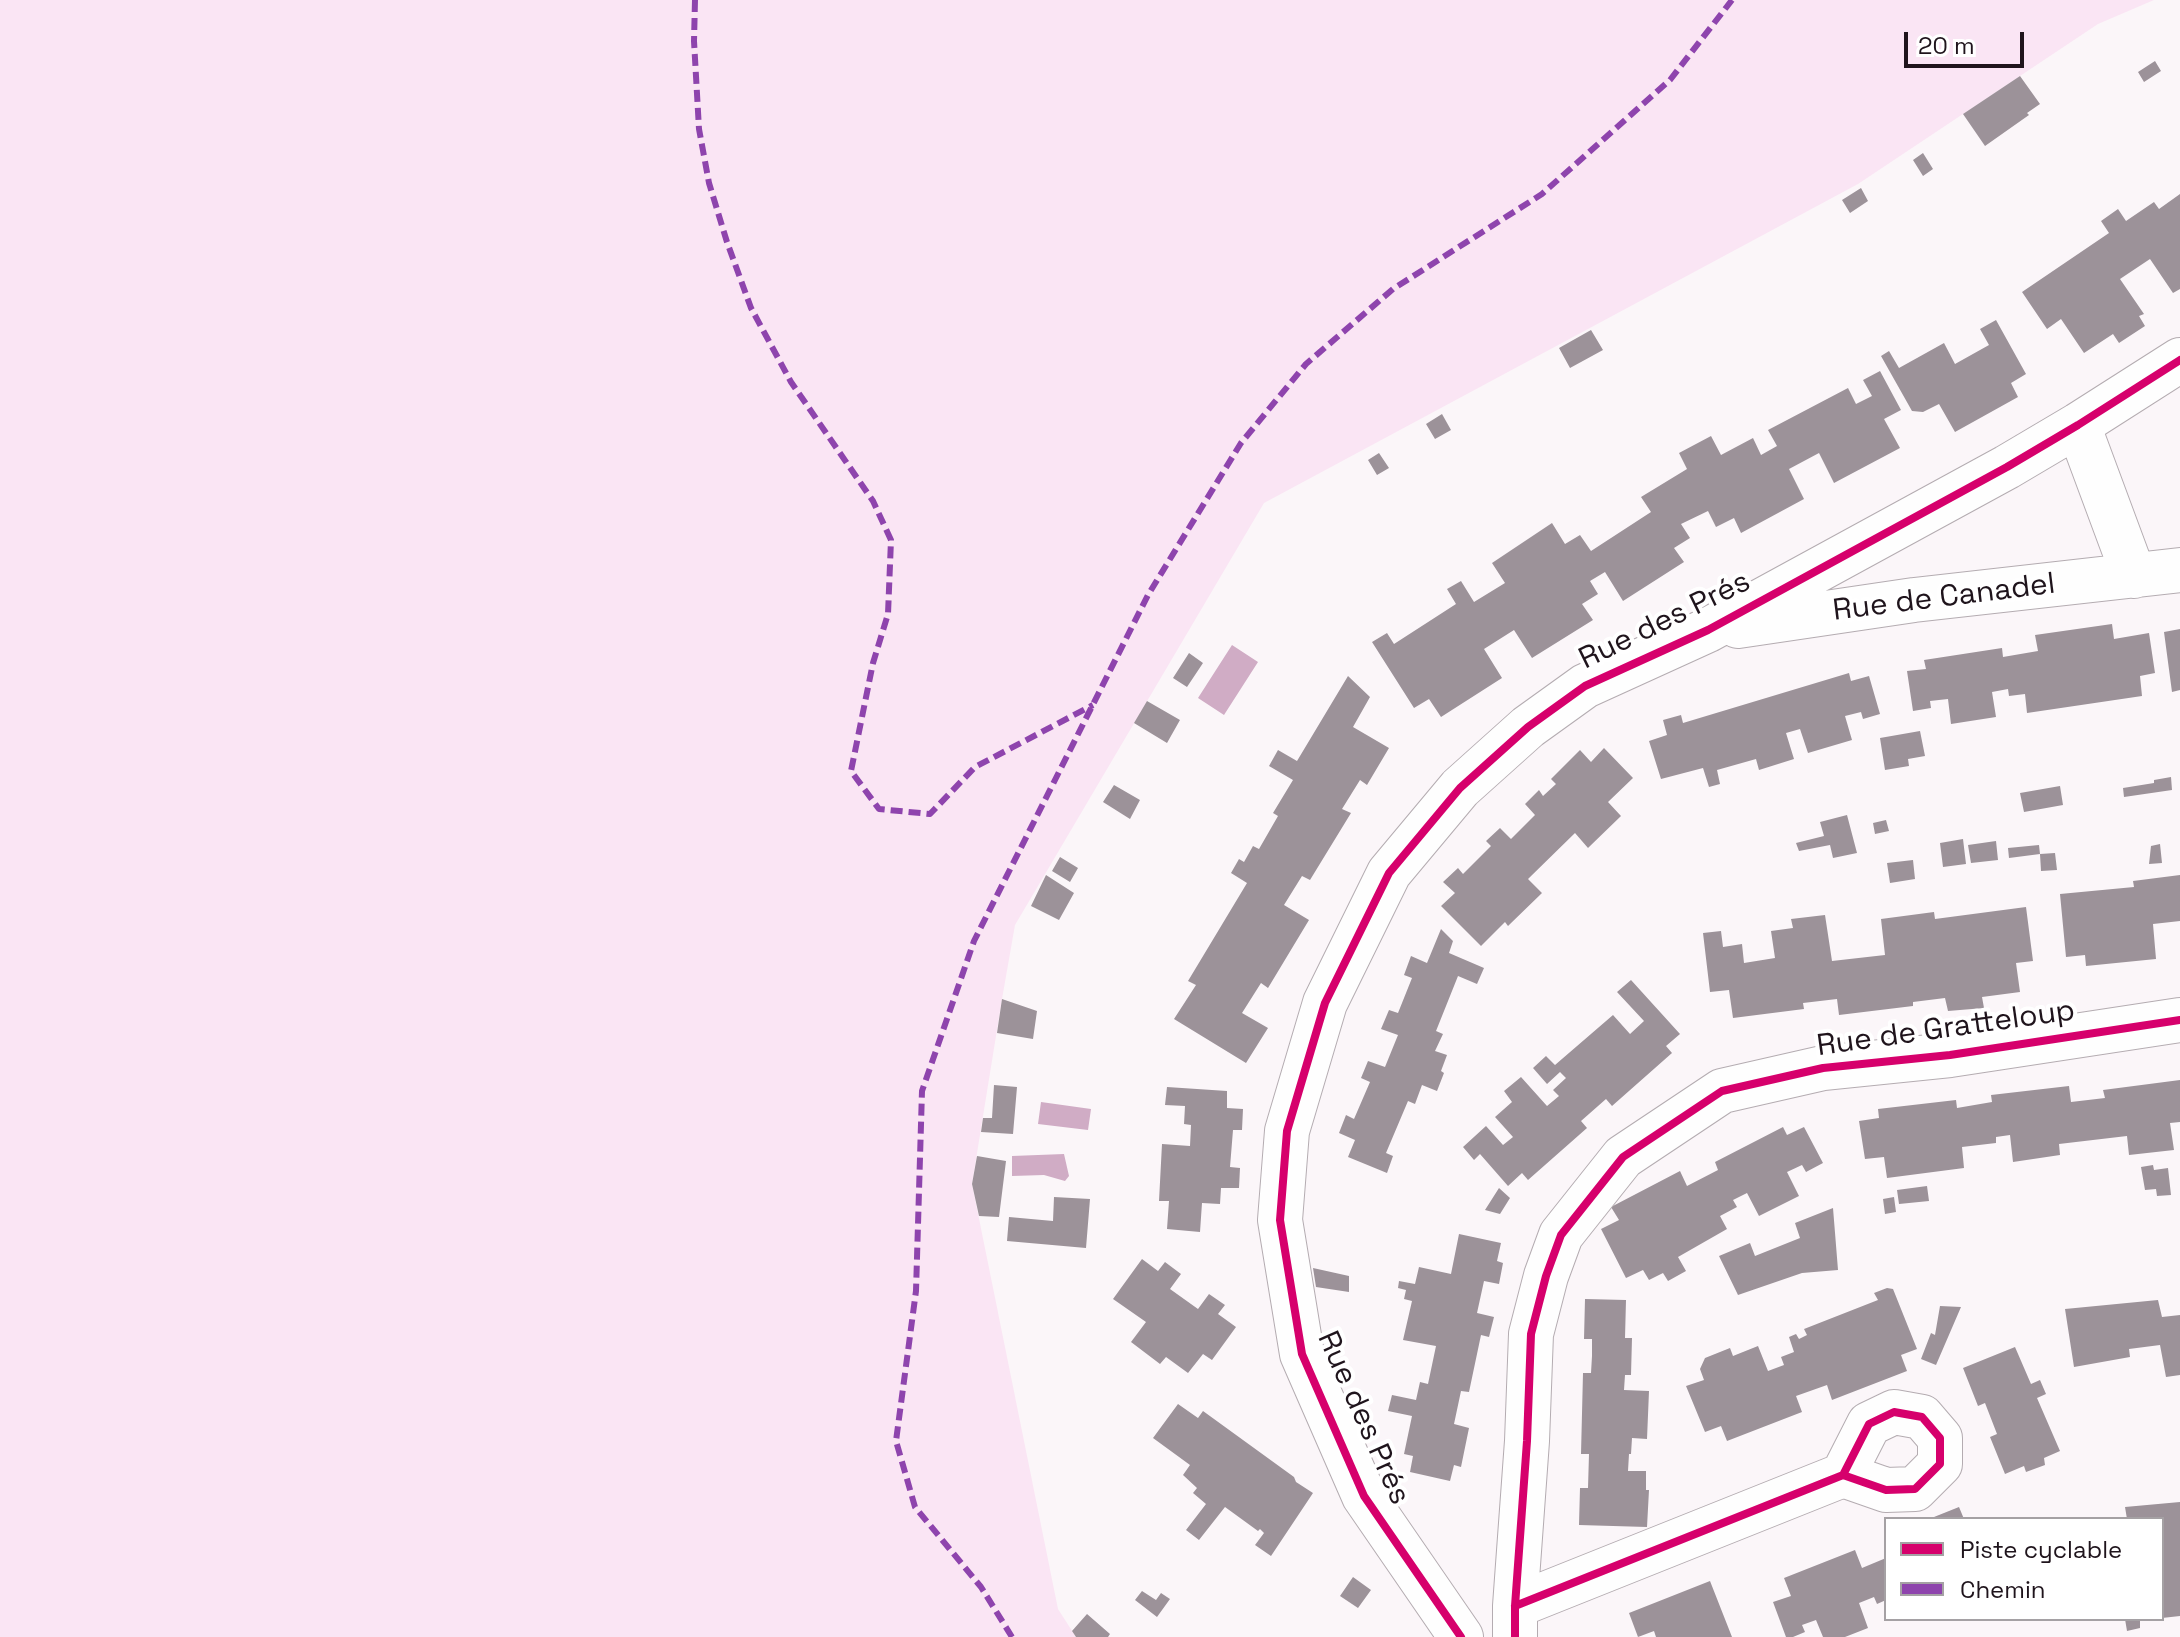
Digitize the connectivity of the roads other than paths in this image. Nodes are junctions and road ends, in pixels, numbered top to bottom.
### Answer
1 (2180, 360) edge
2 (2078, 425) junction
3 (2180, 570) edge
4 (2134, 576) junction
5 (1708, 630) junction
6 (2180, 1020) edge
7 (1843, 1475) dead end
8 (1450, 1621) edge
9 (1515, 1622) edge
10 (1482, 1637) edge

1 - 2 street, Rue des Prés
2 - 4 street
2 - 5 street, Rue des Prés
3 - 4 street, Rue de Canadel
4 - 5 street, Rue de Canadel
5 - 8 street, Rue des Prés
6 - 9 street, Rue de Gratteloup
7 - 9 street
8 - 10 street, Rue des Prés

